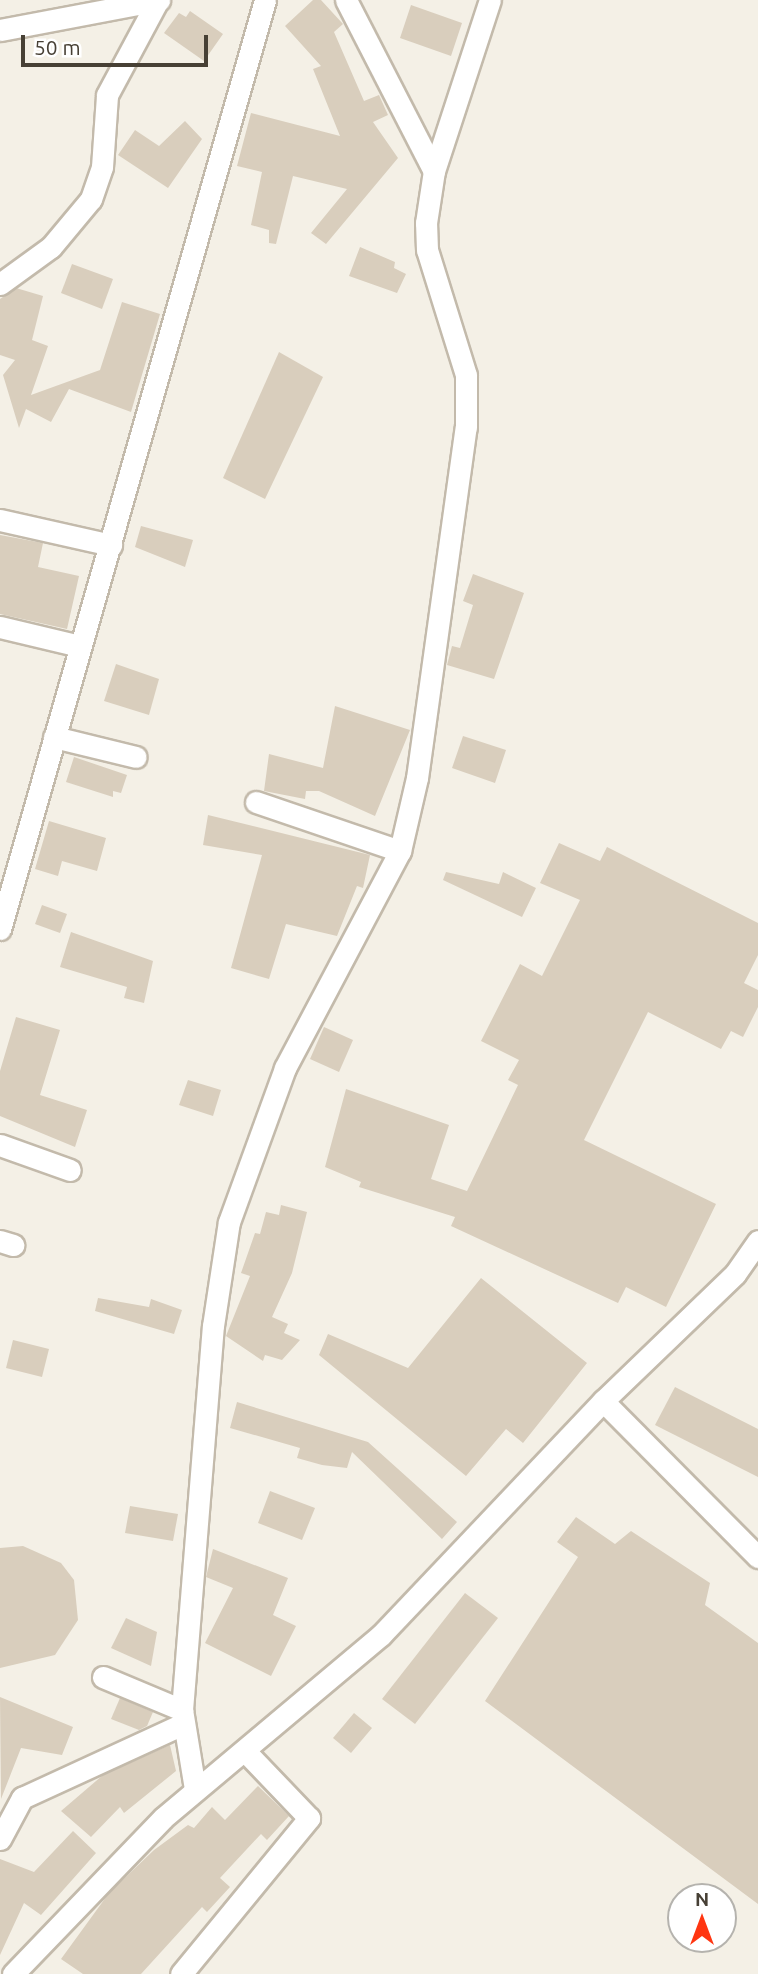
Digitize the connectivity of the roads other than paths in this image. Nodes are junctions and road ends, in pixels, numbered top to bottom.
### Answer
1 (159, 0) edge
2 (265, 0) edge
3 (346, 0) edge
4 (490, 0) edge
5 (0, 30) edge
6 (434, 171) junction
7 (0, 284) edge
8 (0, 520) edge
9 (111, 545) junction
10 (0, 627) edge
11 (80, 646) junction
12 (54, 737) junction
13 (136, 757) dead end
14 (256, 802) dead end
15 (400, 851) junction
16 (0, 929) edge
17 (0, 1145) edge
18 (70, 1170) dead end
19 (758, 1241) edge
20 (603, 1401) junction
21 (758, 1557) edge
22 (103, 1677) dead end
23 (182, 1717) junction
24 (246, 1752) junction
25 (195, 1790) junction
26 (0, 1839) edge
27 (0, 1971) edge
28 (7, 1974) edge
29 (13, 1974) edge
30 (181, 1974) edge

1 - 5 street
1 - 7 street
2 - 9 street
3 - 6 street
4 - 6 street
6 - 15 street
8 - 9 street
9 - 11 street
10 - 11 street
11 - 12 street
12 - 13 street
12 - 16 street
14 - 15 street
15 - 23 street
17 - 18 street
19 - 20 street
20 - 21 street
20 - 24 street
22 - 23 street
23 - 25 street
23 - 26 street
24 - 25 street
24 - 30 street
25 - 29 street
27 - 28 street

